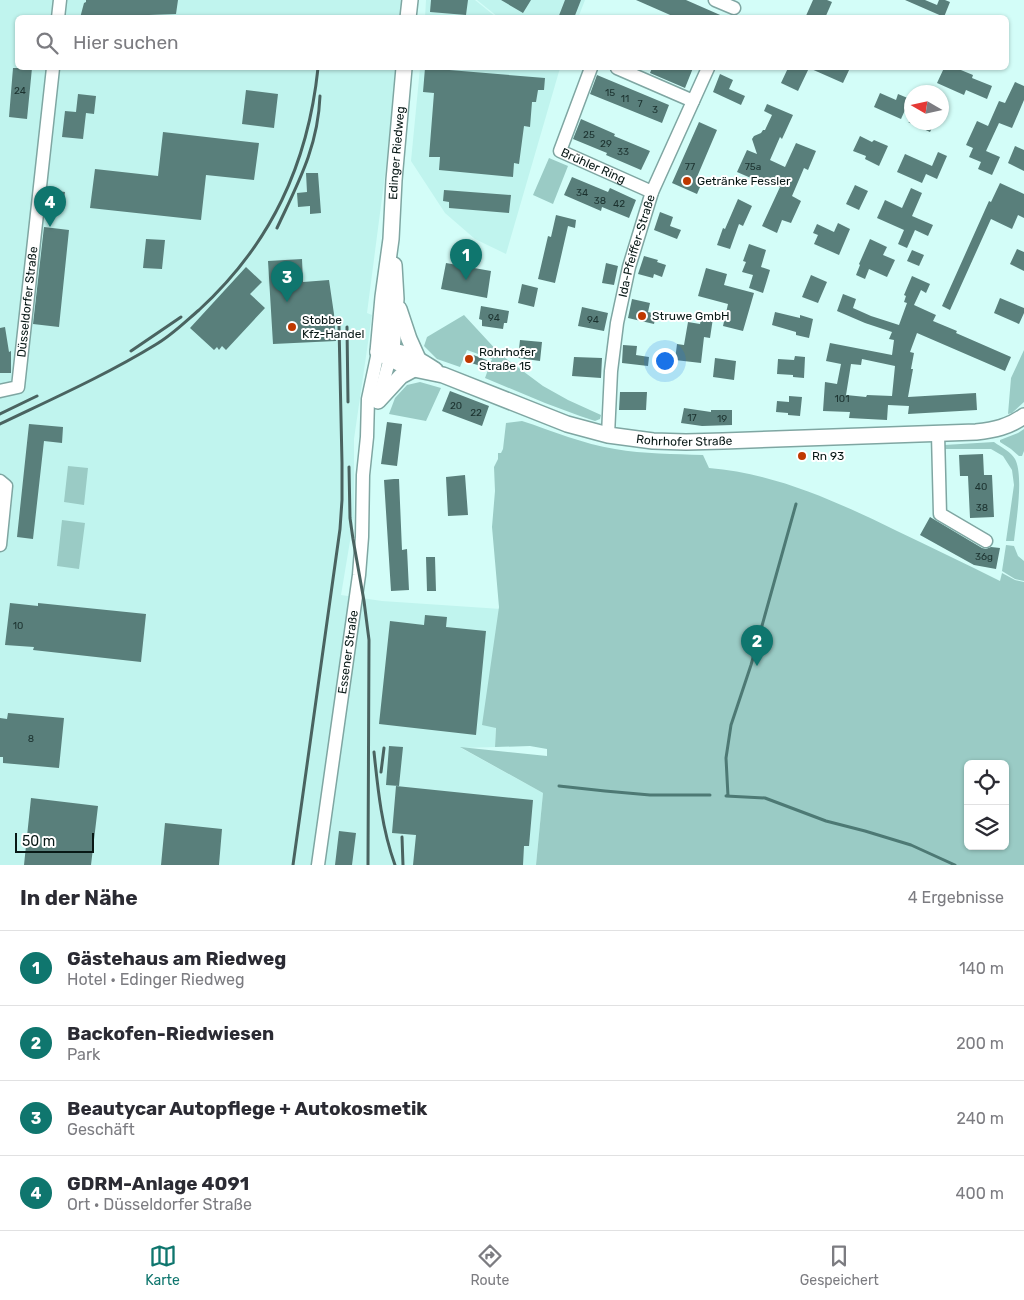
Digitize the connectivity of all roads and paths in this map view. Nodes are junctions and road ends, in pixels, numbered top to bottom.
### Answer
1 (60, 0) edge
2 (410, 0) edge
3 (714, 0) edge
4 (734, 9) edge
5 (58, 15) edge
6 (408, 15) edge
7 (53, 70) edge
8 (404, 70) edge
9 (590, 70) edge
10 (622, 70) edge
11 (707, 70) edge
12 (693, 101) junction
13 (652, 192) junction
14 (390, 239) junction
15 (396, 300) junction
16 (386, 354) junction
17 (416, 364) junction
18 (0, 391) edge
19 (378, 401) junction
20 (1024, 416) edge
21 (938, 434) junction
22 (608, 435) junction
23 (367, 437) junction
24 (0, 481) edge
25 (986, 541) dead end
26 (0, 545) edge
27 (318, 865) edge

1 - 5 street
2 - 6 main road
3 - 4 street
7 - 18 street, Düsseldorfer Straße
8 - 14 main road, Edinger Riedweg
9 - 13 street, Brühler Ring
10 - 12 street
11 - 12 street, Ida-Pfeiffer-Straße
12 - 13 street, Ida-Pfeiffer-Straße
13 - 22 street, Ida-Pfeiffer-Straße
14 - 15 main road, Edinger Riedweg
14 - 16 main road, Edinger Riedweg
15 - 16 main road, Edinger Riedweg
15 - 17 main road
16 - 17 main road, Rohrhofer Straße
16 - 19 street, Essener Straße
16 - 23 street, Essener Straße
17 - 19 main road
17 - 22 main road, Rohrhofer Straße
19 - 23 street, Essener Straße
20 - 21 main road, Rohrhofer Straße
21 - 22 main road, Rohrhofer Straße
21 - 25 street
23 - 27 street, Essener Straße
24 - 26 street

